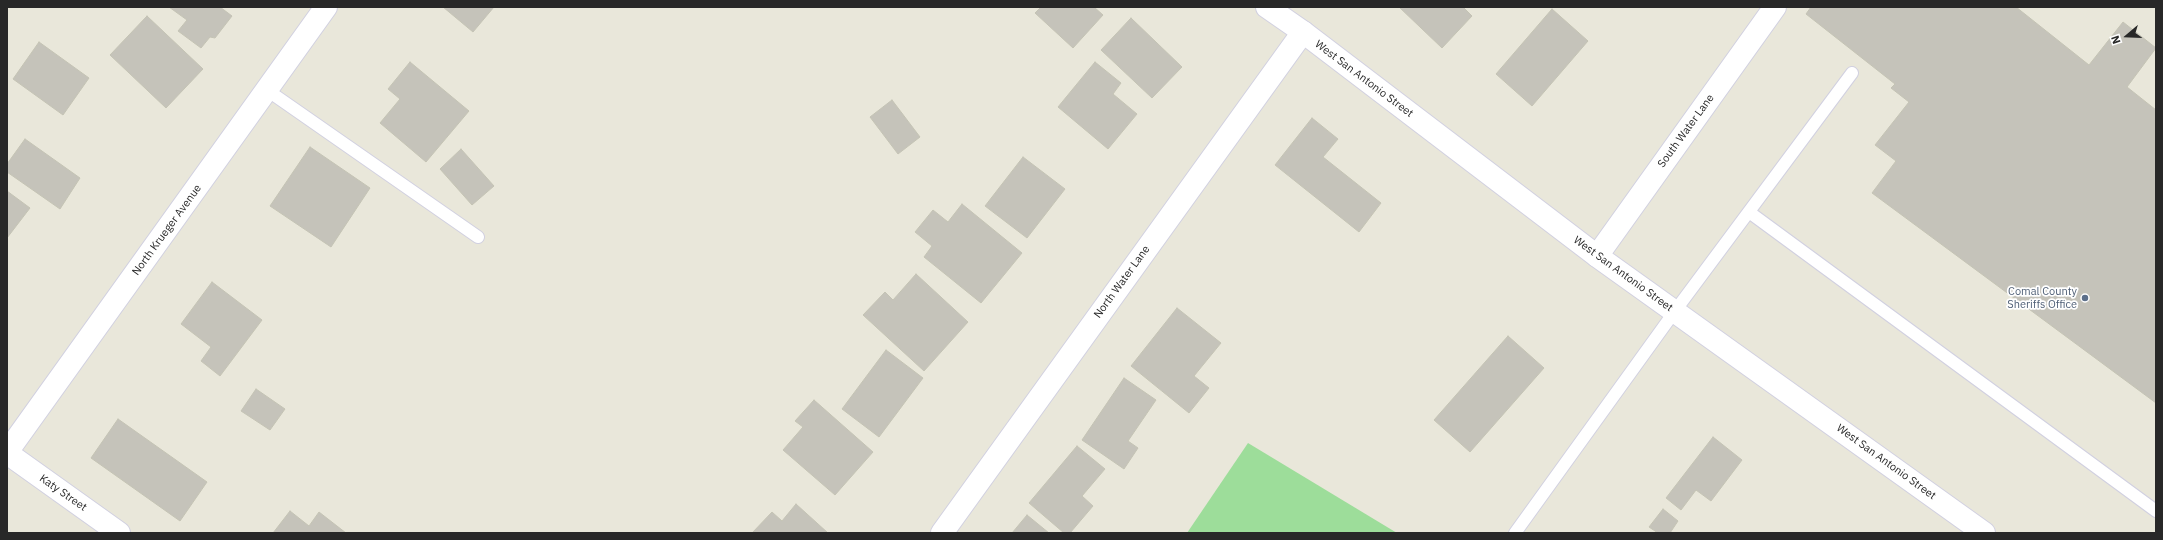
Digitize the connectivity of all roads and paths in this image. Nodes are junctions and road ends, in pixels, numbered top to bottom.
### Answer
1 (326, 7) edge
2 (1267, 7) edge
3 (1775, 7) edge
4 (1303, 32) junction
5 (1852, 73) dead end
6 (267, 90) junction
7 (1749, 212) junction
8 (478, 237) dead end
9 (1597, 256) junction
10 (1675, 311) junction
11 (7, 453) edge
12 (2156, 511) edge
13 (120, 533) edge
14 (942, 533) edge
15 (1515, 533) edge
16 (1984, 533) edge

1 - 6 street, North Krueger Avenue
2 - 4 street, West San Antonio Street
3 - 9 street, South Water Lane
4 - 9 street, West San Antonio Street
4 - 14 street, North Water Lane
5 - 7 lane
6 - 8 lane
6 - 11 street, North Krueger Avenue
7 - 10 lane
7 - 12 lane
9 - 10 street, West San Antonio Street
10 - 15 lane
10 - 16 street, West San Antonio Street
11 - 13 street, Katy Street

